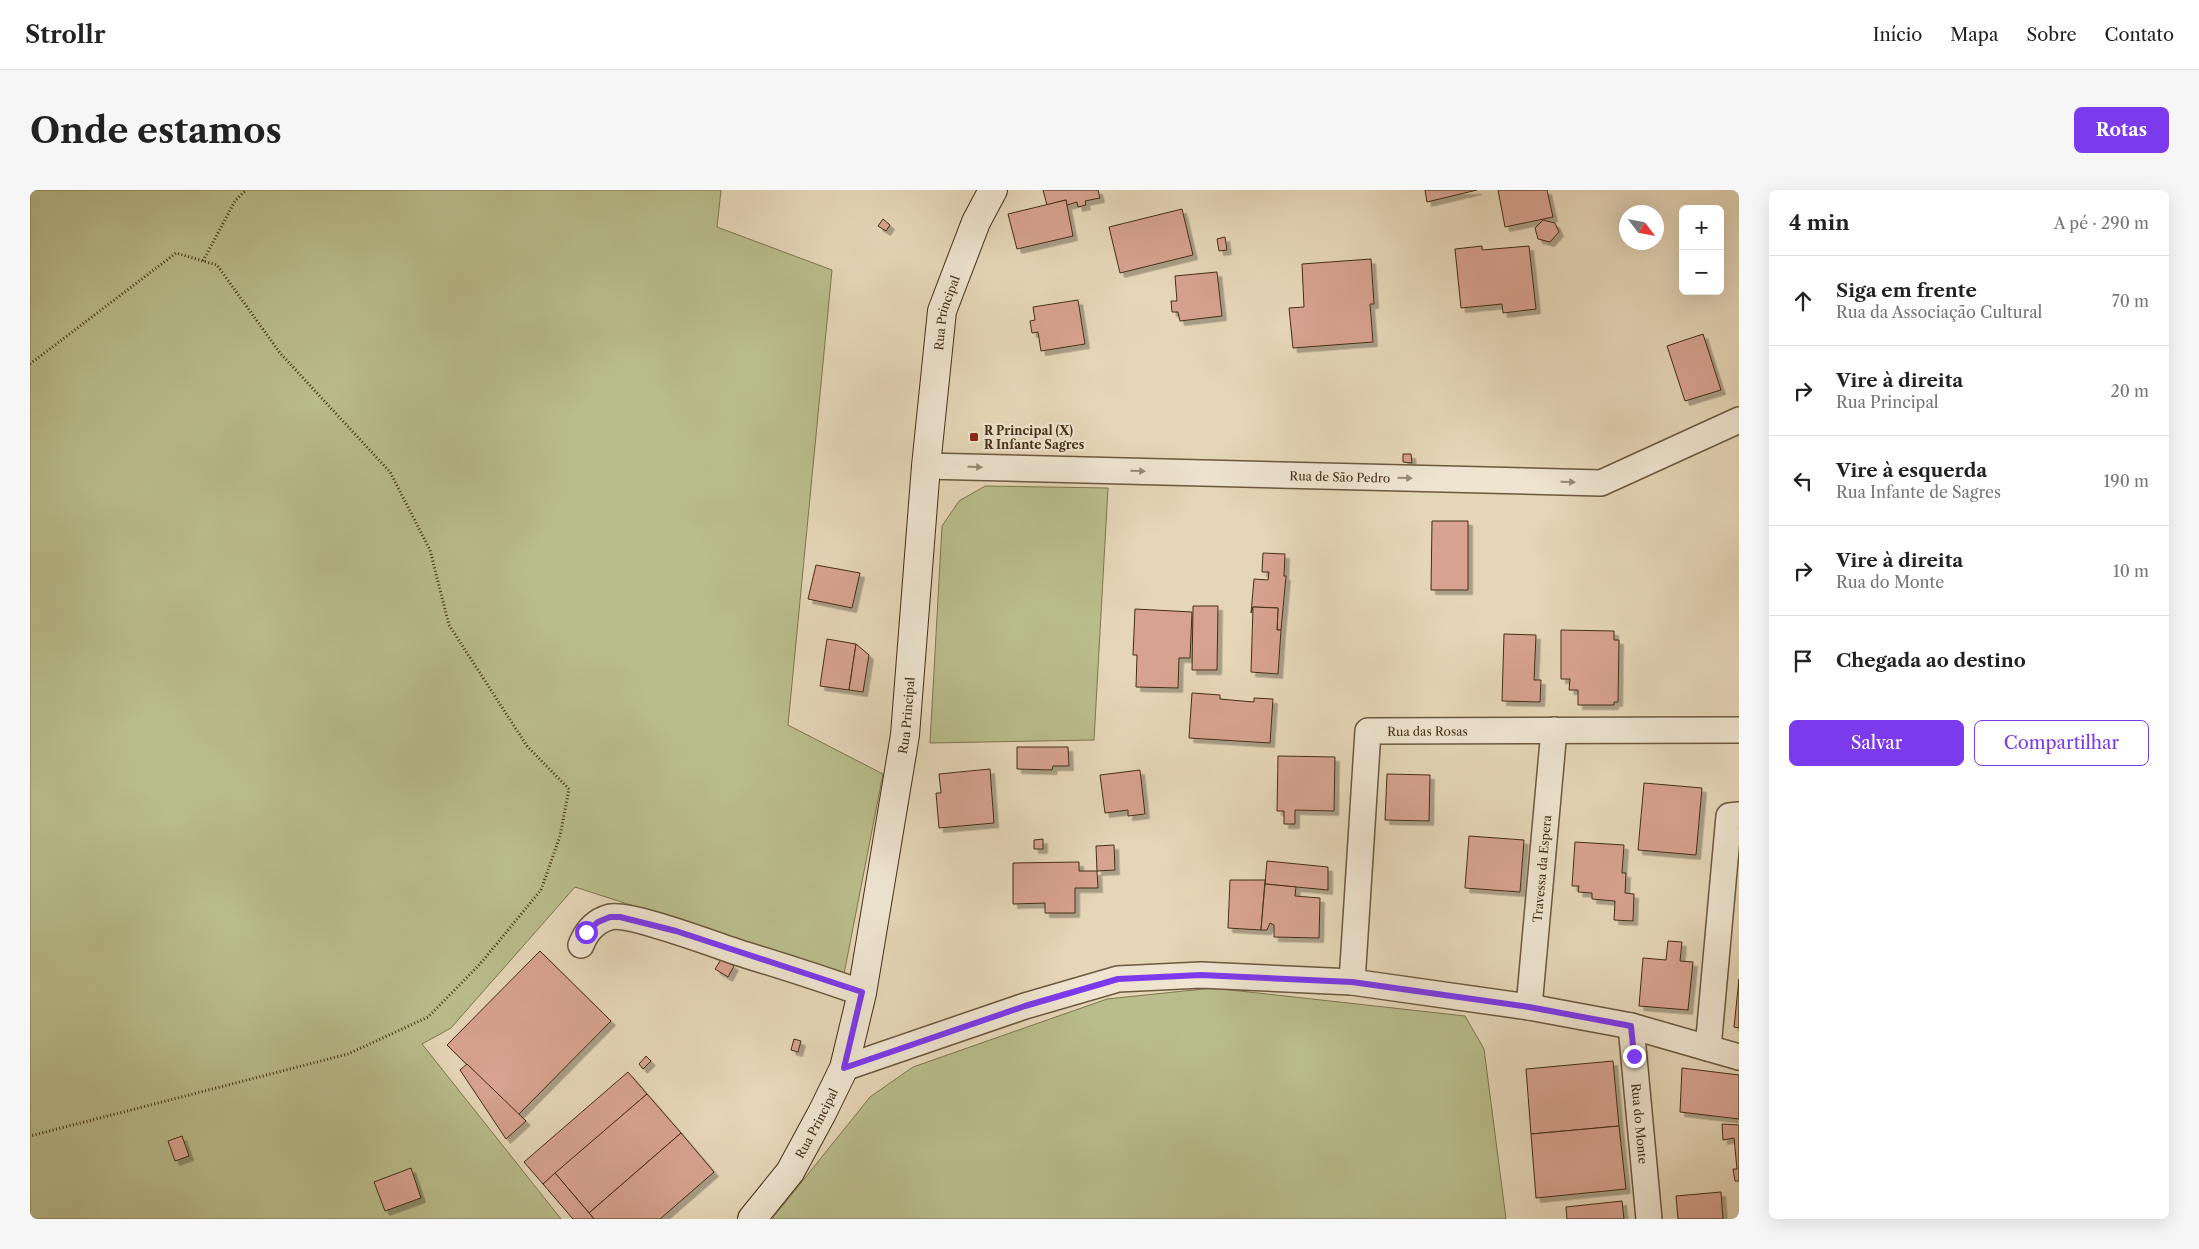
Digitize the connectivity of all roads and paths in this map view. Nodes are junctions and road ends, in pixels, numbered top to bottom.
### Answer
1 (246, 190) edge
2 (993, 190) edge
3 (202, 261) junction
4 (30, 364) edge
5 (1739, 420) edge
6 (926, 466) junction
7 (1554, 730) junction
8 (1739, 730) edge
9 (1739, 815) edge
10 (580, 945) dead end
11 (1352, 982) junction
12 (862, 992) junction
13 (1529, 1007) junction
14 (1631, 1026) junction
15 (1708, 1048) junction
16 (1739, 1057) edge
17 (844, 1068) junction
18 (30, 1136) edge
19 (752, 1219) edge
20 (1649, 1219) edge

1 - 3 path
2 - 6 street, Rua Principal
3 - 4 path
3 - 18 path
6 -> 5 street, Rua de São Pedro
6 - 12 street, Rua Principal
7 - 8 street, Rua das Rosas
7 - 11 street, Rua das Rosas
7 - 13 street, Travessa da Espera
9 - 15 street
10 - 12 street
11 - 13 street
11 - 17 street
12 - 17 street, Rua Principal
13 - 14 street
14 - 15 street
14 - 20 street, Rua do Monte
15 - 16 street
17 - 19 street, Rua Principal

